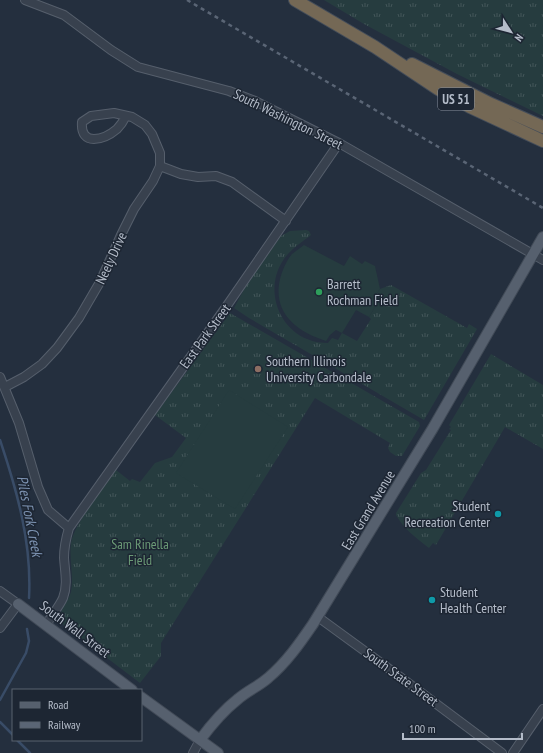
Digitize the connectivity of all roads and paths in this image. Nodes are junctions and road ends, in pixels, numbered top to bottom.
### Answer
1 (25, 0) edge
2 (295, 0) edge
3 (375, 46) junction
4 (126, 116) junction
5 (543, 127) edge
6 (543, 141) edge
7 (339, 143) junction
8 (160, 166) junction
9 (286, 221) junction
10 (543, 237) edge
11 (533, 254) junction
12 (543, 260) edge
13 (0, 377) edge
14 (5, 387) junction
15 (69, 528) junction
16 (0, 591) edge
17 (18, 604) junction
18 (318, 617) junction
19 (46, 625) junction
20 (0, 628) edge
21 (131, 689) edge
22 (142, 697) edge
23 (543, 709) edge
24 (200, 740) junction
25 (193, 753) edge
26 (218, 753) edge
27 (502, 753) edge
28 (513, 753) edge

1 - 7 street, South Washington Street
2 - 3 highway, US 51
3 - 5 highway, US 51
3 - 6 highway, US 51
4 - 4 street
4 - 8 street
7 - 9 street, East Park Street
7 - 11 street, South Washington Street
8 - 9 street
8 - 14 street, Neely Drive
9 - 15 street, East Park Street
10 - 11 main road, East Grand Avenue
11 - 12 street, South Washington Street
11 - 18 main road, East Grand Avenue
13 - 14 street
14 - 15 street
15 - 19 street
16 - 17 street, South Wall Street
17 - 19 main road, South Wall Street
17 - 20 street
18 - 24 main road, East Grand Avenue
18 - 27 street, South State Street
19 - 21 main road, South Wall Street
22 - 24 main road
23 - 28 street
24 - 25 street, East Grand Avenue
24 - 26 main road

